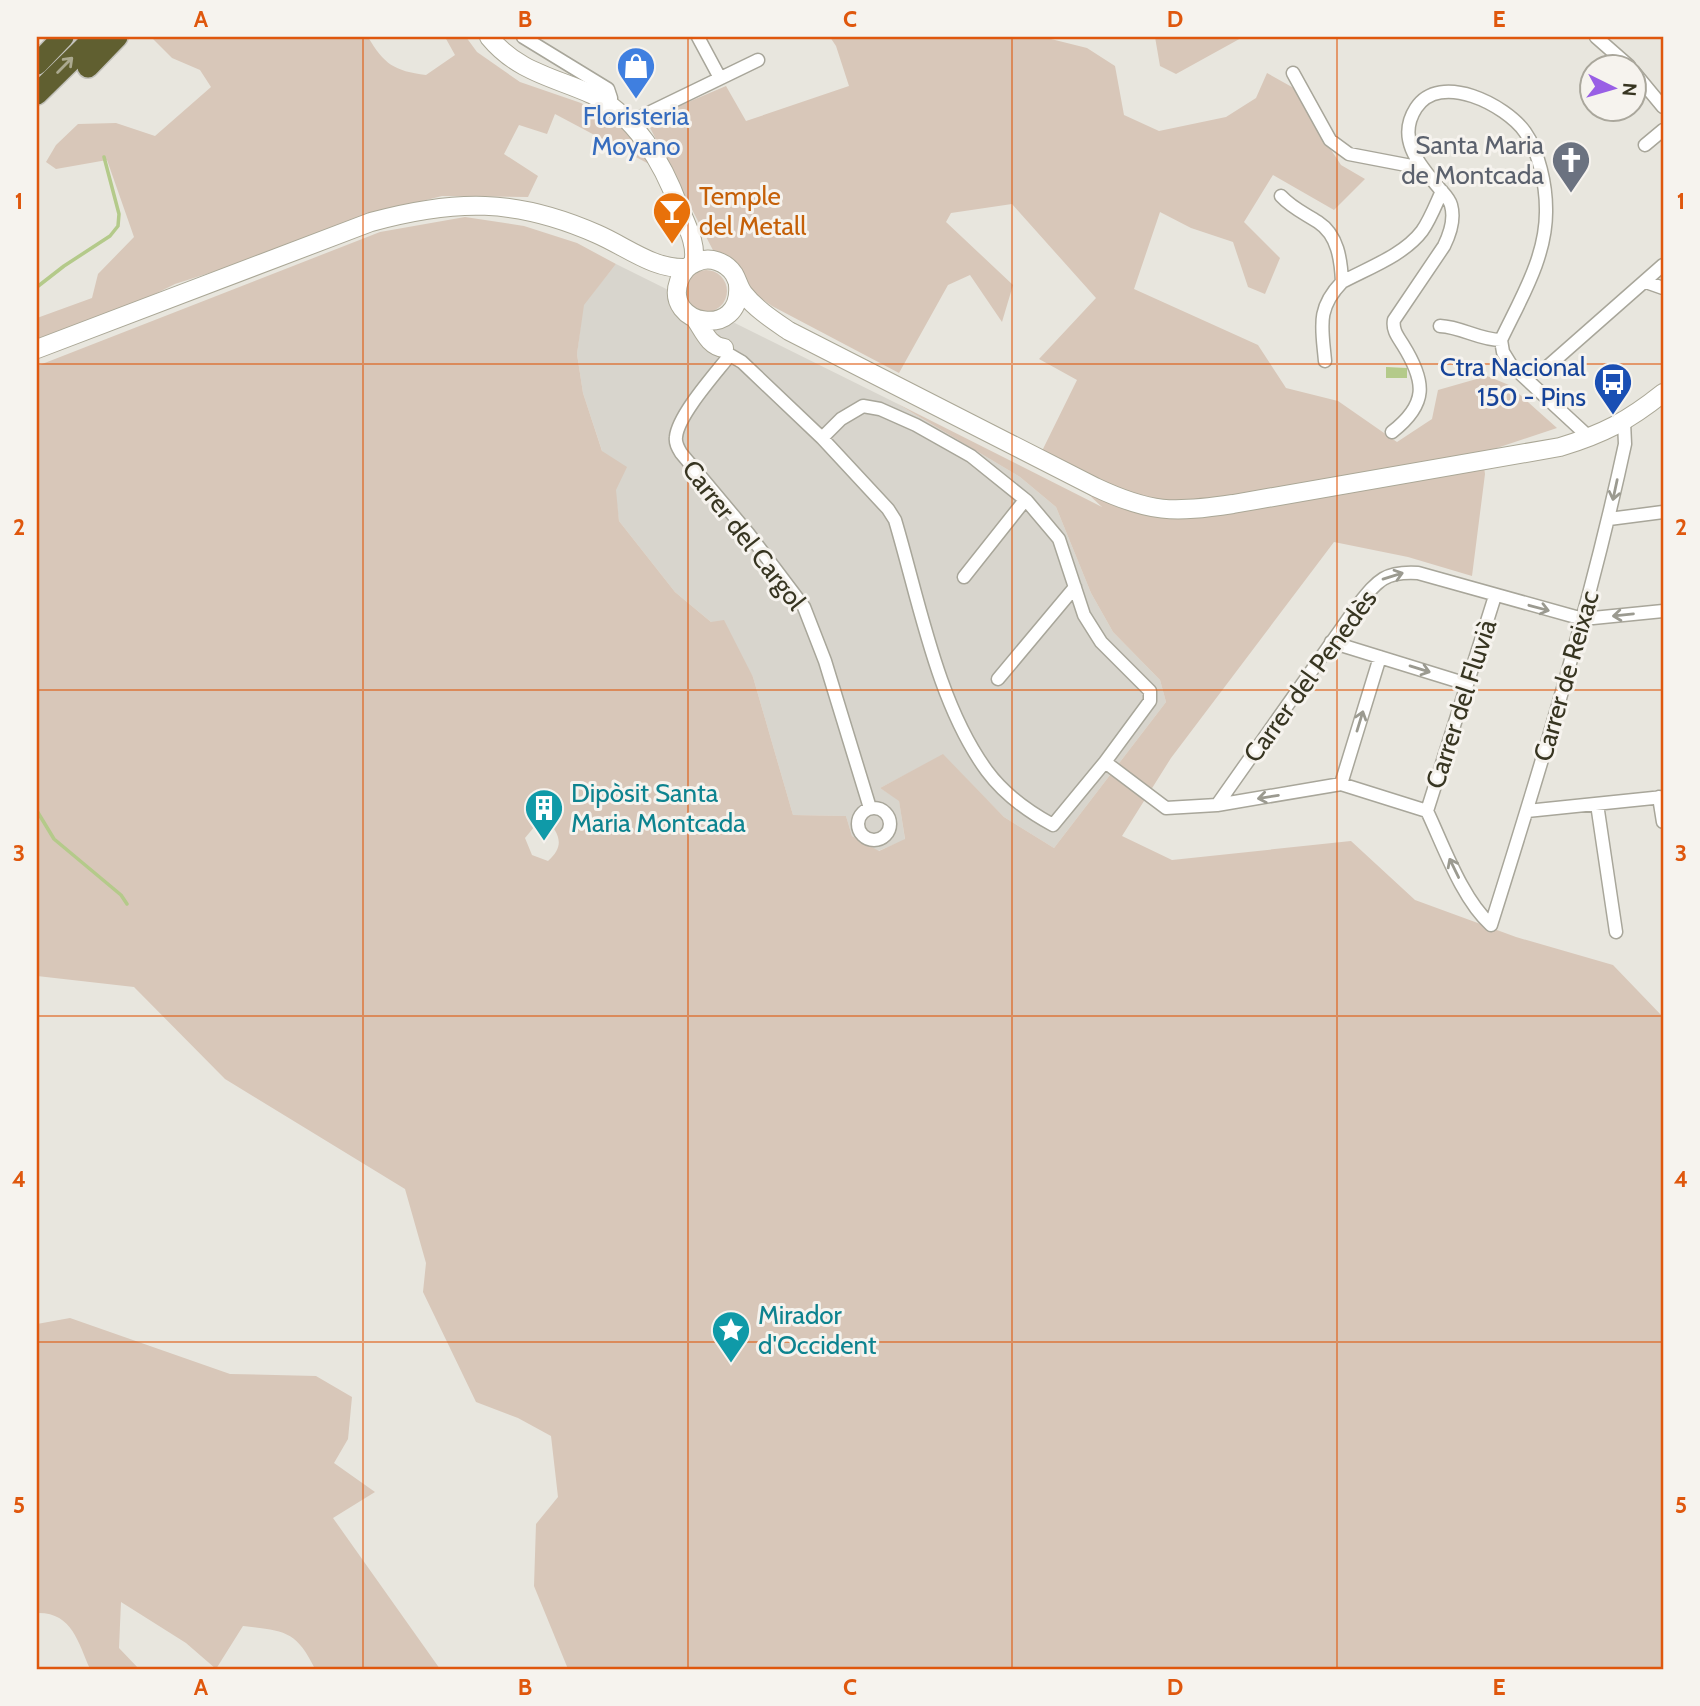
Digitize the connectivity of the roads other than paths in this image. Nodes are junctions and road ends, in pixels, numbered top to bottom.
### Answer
1 (63, 37) edge
2 (95, 37) edge
3 (117, 37) edge
4 (489, 37) edge
5 (523, 37) edge
6 (698, 37) edge
7 (1596, 37) edge
8 (1613, 52) edge
9 (758, 60) dead end
10 (37, 64) edge
11 (88, 67) dead end
12 (1293, 73) dead end
13 (720, 78) junction
14 (1648, 90) edge
15 (37, 94) edge
16 (610, 106) junction
17 (1663, 107) edge
18 (630, 122) junction
19 (1663, 130) edge
20 (1645, 145) dead end
21 (1422, 168) junction
22 (1442, 191) junction
23 (1281, 196) dead end
24 (677, 201) junction
25 (647, 260) junction
26 (711, 260) junction
27 (1663, 265) edge
28 (690, 266) junction
29 (1342, 282) junction
30 (1646, 282) junction
31 (738, 285) junction
32 (1663, 288) edge
33 (677, 293) junction
34 (762, 312) junction
35 (727, 314) junction
36 (696, 320) junction
37 (1440, 326) dead end
38 (1501, 340) junction
39 (37, 349) edge
40 (727, 351) junction
41 (1325, 361) dead end
42 (1546, 368) dead end
43 (1663, 393) edge
44 (1624, 422) junction
45 (1392, 432) dead end
46 (822, 438) junction
47 (1591, 438) junction
48 (1025, 500) junction
49 (1663, 512) edge
50 (1609, 519) junction
51 (964, 577) dead end
52 (1075, 587) junction
53 (1495, 596) junction
54 (1663, 611) edge
55 (1583, 619) junction
56 (1331, 642) junction
57 (1380, 657) junction
58 (998, 679) dead end
59 (1467, 684) junction
60 (1105, 762) junction
61 (1342, 785) junction
62 (1661, 797) edge
63 (1597, 804) junction
64 (1217, 805) junction
65 (870, 808) dead end
66 (1427, 811) junction
67 (1527, 811) junction
68 (1663, 822) edge
69 (1616, 932) dead end

1 - 10 highway
15 -> 2 highway
3 - 11 highway
4 - 16 main road
5 - 16 street
6 - 13 street
7 - 8 street
9 - 13 street
12 - 21 street
13 - 18 street
14 - 17 street
16 - 18 main road
18 - 24 main road
19 - 20 street
21 - 22 street
21 - 38 street
22 - 29 street
22 - 45 street
23 - 29 street
24 - 26 main road
24 - 28 main road
25 - 28 main road
25 - 33 main road
25 - 39 main road
26 - 28 main road
26 - 31 main road
27 - 30 street
28 - 33 main road
29 - 41 street
30 - 32 street
30 - 42 street
31 - 34 main road
31 - 35 main road
33 - 36 main road
34 - 35 main road
34 - 47 main road
35 - 36 main road
35 - 40 main road
36 - 40 main road
37 - 38 street
38 - 47 street
40 - 46 street
40 - 65 street, Carrer del Cargol
43 - 44 main road
44 - 47 main road
44 -> 50 street, Carrer de Reixac
46 - 48 street
46 - 60 street
48 - 51 street
48 - 52 street
49 - 50 street
50 - 55 street, Carrer de Reixac
52 - 58 street
52 - 60 street
53 -> 55 street, Carrer del Penedès
56 -> 53 street, Carrer del Penedès
53 - 59 street, Carrer del Fluvià
54 -> 55 street, Carrer del Penedès
55 - 67 street, Carrer de Reixac
56 - 57 street
56 - 64 street, Carrer del Penedès
57 -> 59 street
61 -> 57 street
59 - 66 street, Carrer del Fluvià
60 - 64 street
61 -> 64 street
61 - 66 street
62 - 63 street
62 - 68 street
63 - 67 street
63 - 69 street
67 -> 66 street, Carrer de Reixac

